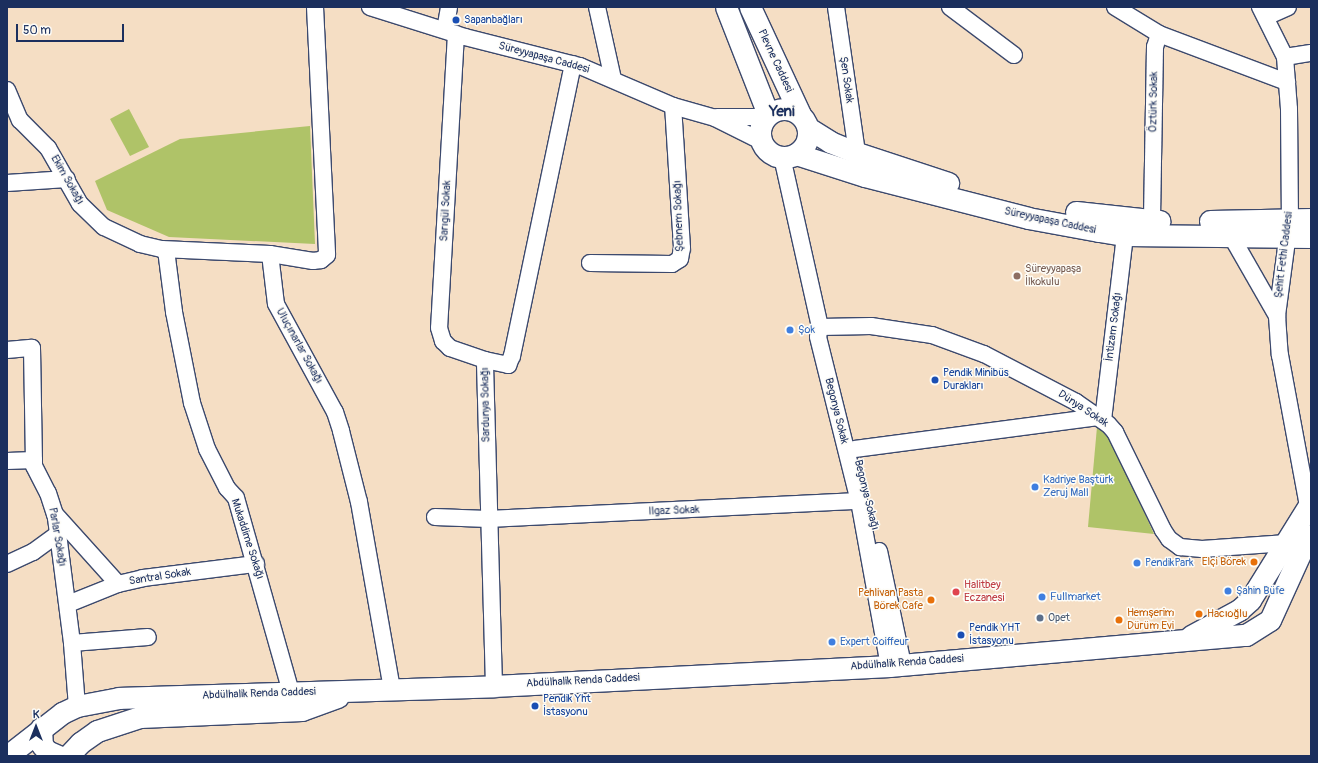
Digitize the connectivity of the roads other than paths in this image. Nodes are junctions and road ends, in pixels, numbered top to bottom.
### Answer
1 (315, 7) edge
2 (370, 7) edge
3 (449, 7) edge
4 (597, 7) edge
5 (726, 7) edge
6 (750, 7) edge
7 (836, 7) edge
8 (950, 7) edge
9 (1115, 7) edge
10 (1288, 7) edge
11 (1263, 12) edge
12 (450, 32) junction
13 (1159, 34) junction
14 (1311, 53) edge
15 (1014, 56) dead end
16 (1285, 57) junction
17 (573, 64) junction
18 (613, 79) junction
19 (1287, 82) junction
20 (7, 90) edge
21 (673, 106) junction
22 (766, 115) junction
23 (715, 118) junction
24 (804, 121) junction
25 (761, 141) junction
26 (857, 153) junction
27 (789, 156) junction
28 (67, 179) junction
29 (7, 183) edge
30 (1311, 218) edge
31 (1152, 221) junction
32 (1289, 227) junction
33 (1230, 234) junction
34 (1125, 235) junction
35 (1311, 237) edge
36 (166, 250) junction
37 (270, 254) junction
38 (590, 263) dead end
39 (1277, 316) junction
40 (820, 327) junction
41 (7, 350) edge
42 (485, 360) junction
43 (1100, 418) junction
44 (855, 449) junction
45 (34, 460) junction
46 (7, 461) edge
47 (859, 501) junction
48 (1310, 504) edge
49 (55, 513) junction
50 (435, 517) dead end
51 (488, 519) junction
52 (58, 534) junction
53 (1311, 536) edge
54 (1278, 548) junction
55 (7, 564) edge
56 (256, 564) junction
57 (1262, 582) junction
58 (118, 584) junction
59 (1282, 595) junction
60 (1250, 600) junction
61 (68, 604) junction
62 (1270, 620) junction
63 (148, 637) dead end
64 (1175, 641) junction
65 (72, 643) junction
66 (896, 665) junction
67 (494, 686) junction
68 (392, 690) junction
69 (354, 691) junction
70 (291, 692) junction
71 (77, 706) junction
72 (41, 728) junction
73 (8, 753) edge
74 (58, 756) edge
75 (68, 756) edge

1 - 37 street
2 - 12 street, Süreyyapaşa Caddesi
3 - 12 street, Sarıgül Sokak
4 - 18 street
5 - 22 main road
6 - 24 main road, Plevne Caddesi
7 - 26 street, Şen Sokak
8 - 15 street
9 - 13 street
10 - 11 street
11 - 16 street, Şehit Fethi Caddesi
12 - 17 street, Süreyyapaşa Caddesi
12 - 42 street, Sarıgül Sokak
13 - 19 street
13 - 31 street, Öztürk Sokak
14 - 16 street
16 - 19 street, Şehit Fethi Caddesi
17 - 18 street, Süreyyapaşa Caddesi
17 - 42 street, Sardunya Sokağı
18 - 21 street, Süreyyapaşa Caddesi
19 - 32 street, Şehit Fethi Caddesi
20 - 28 street, Ekim Sokağı
21 - 23 street, Süreyyapaşa Caddesi
21 - 38 street, Şebnem Sokağı
22 - 23 street
22 - 24 main road
22 - 25 main road
23 - 25 street
24 - 26 main road, Süreyyapaşa Caddesi
24 - 27 main road
25 - 27 main road
26 - 31 main road, Süreyyapaşa Caddesi
27 - 34 main road, Süreyyapaşa Caddesi
27 - 40 street, Begonya Sokak
28 - 29 street
28 - 36 street, Ekim Sokağı
30 - 32 main road, Süreyyapaşa Caddesi
31 - 32 main road, Süreyyapaşa Caddesi
32 - 33 main road, Süreyyapaşa Caddesi
32 - 35 main road, Süreyyapaşa Caddesi
32 - 39 street, Şehit Fethi Caddesi
33 - 34 main road, Süreyyapaşa Caddesi
33 - 39 street
34 - 43 street, İntizam Sokağı
36 - 37 street, Ekim Sokağı
36 - 56 street, Mukaddime Sokağı
37 - 68 street, Uluçınarlar Sokağı
39 - 48 street, Şehit Fethi Caddesi
40 - 43 street, Dünya Sokak
40 - 44 street, Begonya Sokağı
40 - 47 street, Begonya Sokak
41 - 45 street, Parlar Sokağı
42 - 51 street, Sardunya Sokağı
43 - 44 street
43 - 54 street, Dünya Sokak
44 - 66 street, Begonya Sokağı
45 - 46 street
45 - 49 street, Parlar Sokağı
47 - 51 street, Ilgaz Sokak
47 - 66 street, Begonya Sokak
48 - 54 main road, Abdülhalik Renda Caddesi
49 - 52 street, Parlar Sokağı
49 - 58 street
50 - 51 street, Ilgaz Sokak
51 - 67 street, Sardunya Sokağı
52 - 55 street
52 - 61 street, Parlar Sokağı
53 - 59 main road
54 - 57 main road, Abdülhalik Renda Caddesi
54 - 59 street
56 - 58 street, Santral Sokak
56 - 70 street, Mukaddime Sokağı
57 - 59 main road
57 - 60 main road, Abdülhalik Renda Caddesi
58 - 61 street, Santral Sokak
59 - 62 main road
60 - 62 main road
60 - 64 main road, Abdülhalik Renda Caddesi
61 - 65 street, Parlar Sokağı
62 - 64 main road, Abdülhalik Renda Caddesi
63 - 65 street
64 - 66 main road, Abdülhalik Renda Caddesi
65 - 71 street, Parlar Sokağı
66 - 67 main road, Abdülhalik Renda Caddesi
67 - 68 main road, Abdülhalik Renda Caddesi
68 - 69 main road, Abdülhalik Renda Caddesi
69 - 70 main road, Abdülhalik Renda Caddesi
69 - 75 main road, Abdülhalik Renda Caddesi
70 - 71 main road, Abdülhalik Renda Caddesi
71 - 72 main road, Abdülhalik Renda Caddesi
72 - 73 main road, Abdülhalik Renda Caddesi
72 - 74 main road

